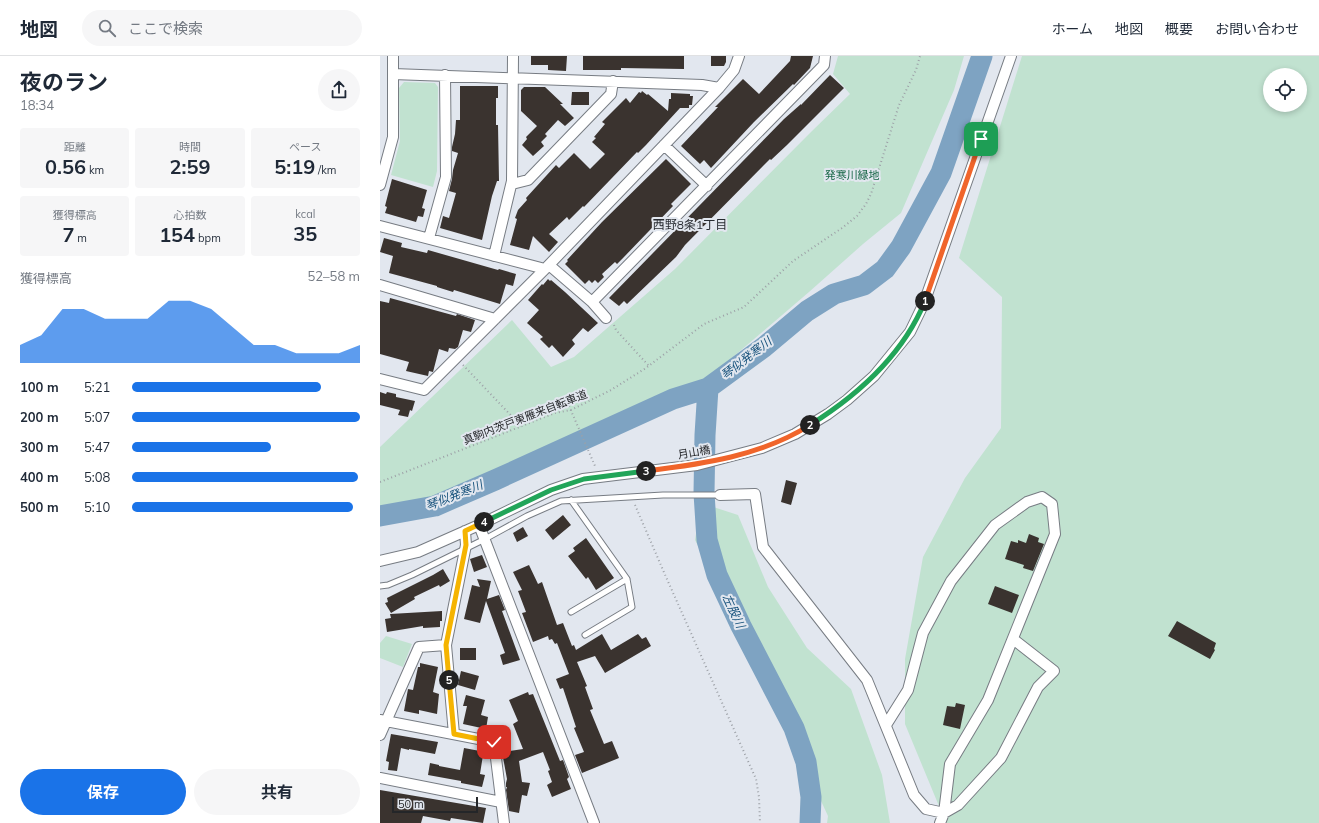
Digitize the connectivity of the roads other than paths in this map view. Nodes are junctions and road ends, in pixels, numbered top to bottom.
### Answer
1 (393, 56) edge
2 (513, 56) edge
3 (739, 56) edge
4 (825, 56) edge
5 (1010, 56) edge
6 (393, 74) junction
7 (445, 76) junction
8 (513, 78) junction
9 (613, 81) junction
10 (720, 88) junction
11 (664, 145) junction
12 (512, 184) junction
13 (380, 185) edge
14 (707, 186) junction
15 (380, 226) edge
16 (429, 238) junction
17 (494, 256) junction
18 (547, 267) junction
19 (380, 285) edge
20 (592, 302) junction
21 (495, 319) junction
22 (609, 319) road end
23 (380, 379) edge
24 (720, 495) joint
25 (571, 500) junction
26 (479, 525) junction
27 (465, 531) junction
28 (485, 539) junction
29 (465, 549) junction
30 (380, 561) edge
31 (627, 579) junction
32 (380, 586) edge
33 (571, 612) dead end
34 (585, 635) dead end
35 (1013, 639) junction
36 (446, 645) junction
37 (383, 720) edge
38 (886, 725) junction
39 (454, 734) junction
40 (380, 735) edge
41 (380, 778) edge
42 (502, 802) junction
43 (944, 812) junction
44 (504, 823) edge
45 (594, 823) edge
46 (940, 823) edge

1 - 6 street
2 - 8 street
3 - 10 street
4 - 14 street
5 - 26 street, 月山橋
6 - 7 street
6 - 13 street
7 - 8 street
7 - 16 street
8 - 9 street
8 - 12 street
9 - 10 street
9 - 12 street
10 - 11 street
11 - 14 street
11 - 18 street
12 - 17 street
14 - 20 street
15 - 16 street
16 - 17 street
17 - 18 street
18 - 20 street
18 - 21 street
19 - 21 street
20 - 22 street
21 - 23 street
24 - 25 lane
24 - 38 street
25 - 28 lane
25 - 31 lane
26 - 27 street, 月山橋
26 - 28 street
27 - 29 street
27 - 30 street, 月山橋
28 - 29 lane
28 - 45 street
29 - 32 lane
29 - 36 street
31 - 33 lane
31 - 34 lane
35 - 38 street
35 - 43 street
35 - 43 street
36 - 37 street
36 - 39 street
37 - 39 street
37 - 40 street
38 - 43 street
39 - 42 street
41 - 42 street
42 - 44 street
43 - 46 street

